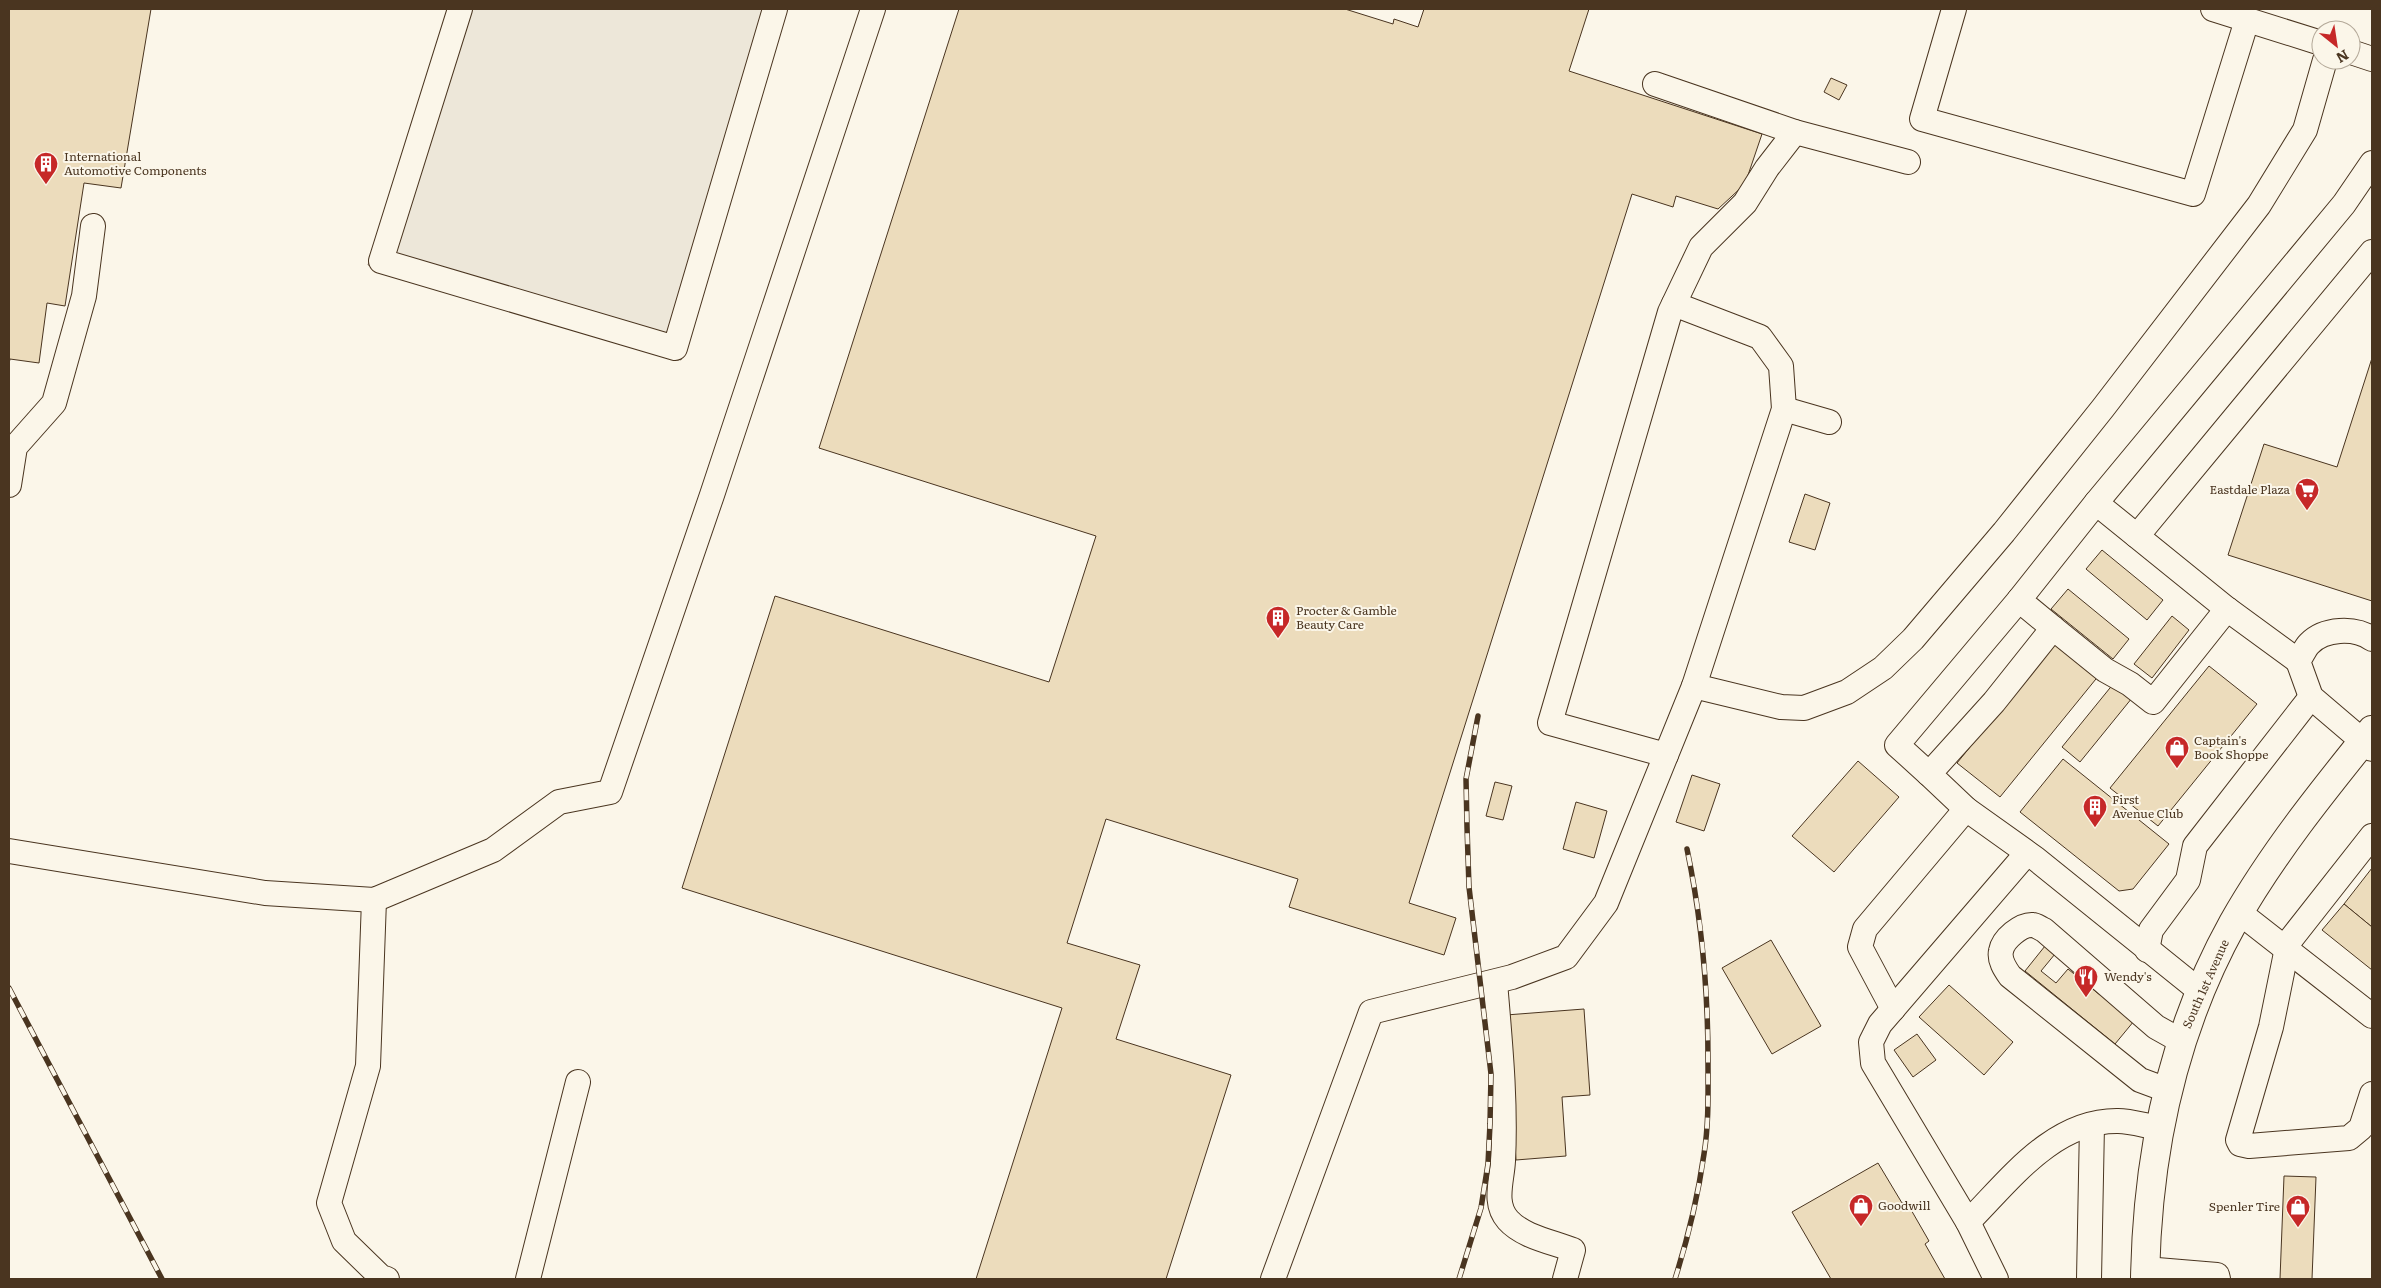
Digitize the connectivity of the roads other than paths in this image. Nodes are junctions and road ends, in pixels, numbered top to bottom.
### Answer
1 (460, 9) edge
2 (775, 9) edge
3 (873, 9) edge
4 (1954, 9) edge
5 (2213, 9) edge
6 (2248, 20) junction
7 (2311, 40) edge
8 (2323, 70) edge
9 (1655, 84) dead end
10 (1795, 132) junction
11 (1908, 162) dead end
12 (2372, 163) edge
13 (94, 226) dead end
14 (2371, 256) edge
15 (1674, 304) junction
16 (1784, 409) junction
17 (1829, 422) dead end
18 (9, 485) edge
19 (2096, 503) junction
20 (2137, 536) junction
21 (2020, 600) junction
22 (2226, 608) junction
23 (2053, 628) junction
24 (2372, 639) edge
25 (2298, 661) junction
26 (1694, 686) junction
27 (2311, 697) junction
28 (2369, 740) edge
29 (1666, 755) junction
30 (1930, 774) junction
31 (1966, 809) junction
32 (2372, 836) edge
33 (9, 851) edge
34 (2026, 852) junction
35 (374, 900) junction
36 (2240, 913) junction
37 (2287, 948) junction
38 (2147, 950) junction
39 (1495, 982) junction
40 (2201, 992) junction
41 (1893, 1009) junction
42 (2372, 1016) edge
43 (2181, 1041) junction
44 (578, 1082) dead end
45 (2167, 1090) junction
46 (2372, 1094) edge
47 (2092, 1125) junction
48 (2160, 1128) junction
49 (1968, 1222) junction
50 (2145, 1274) edge
51 (387, 1279) edge
52 (528, 1279) edge
53 (1273, 1279) edge
54 (1565, 1279) edge
55 (1996, 1279) edge
56 (2089, 1279) edge
57 (2218, 1279) edge

1 - 2 street
3 - 35 street
4 - 6 street
5 - 6 street
6 - 7 street
8 - 26 street
9 - 10 street
10 - 11 street
10 - 15 street
12 - 19 street
13 - 18 street
14 - 20 street
15 - 16 street
15 - 29 street
16 - 17 street
16 - 26 street
19 - 20 street
19 - 21 street
20 - 22 street
21 - 23 street
21 - 30 street
22 - 23 street
22 - 25 street
23 - 30 street
24 - 25 street
25 - 27 street
26 - 29 street
27 - 28 street
27 - 38 street
28 - 36 main road, South 1st Avenue
29 - 39 street
30 - 31 street
31 - 34 street
31 - 41 street
32 - 37 street
33 - 35 street
34 - 38 street
34 - 41 street
35 - 51 street
36 - 37 street
36 - 40 main road, South 1st Avenue
37 - 42 street
37 - 46 street
38 - 40 street
39 - 53 street
39 - 54 street
40 - 43 main road, South 1st Avenue
41 - 49 street
43 - 45 main road, South 1st Avenue
43 - 45 street
44 - 52 street
45 - 48 main road, South 1st Avenue
47 - 48 street
47 - 49 street
47 - 56 street
48 - 50 main road, South 1st Avenue
49 - 55 street
50 - 57 street

